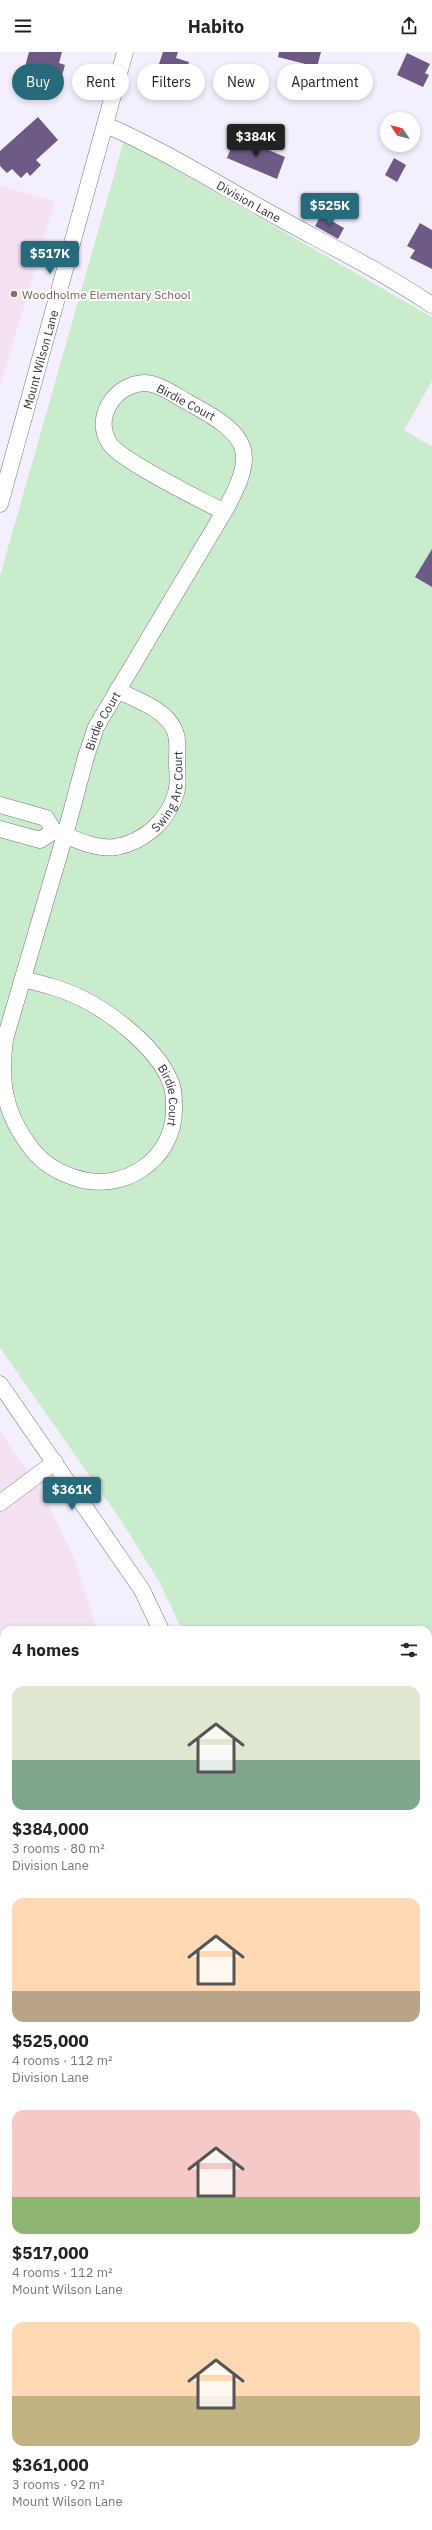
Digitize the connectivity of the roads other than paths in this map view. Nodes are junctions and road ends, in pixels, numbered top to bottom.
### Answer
1 (125, 52) edge
2 (106, 125) junction
3 (432, 305) edge
4 (0, 504) edge
5 (224, 512) junction
6 (117, 690) junction
7 (0, 806) edge
8 (0, 829) edge
9 (60, 833) junction
10 (23, 979) junction
11 (0, 1384) edge
12 (55, 1462) junction
13 (0, 1503) edge
14 (159, 1626) edge

1 - 2 street, Mount Wilson Lane
2 - 3 street, Division Lane
2 - 4 street, Mount Wilson Lane
5 - 5 street, Birdie Court
5 - 6 street, Birdie Court
6 - 9 street, Birdie Court
6 - 9 street, Swing Arc Court
7 - 9 street
8 - 9 street
9 - 10 street, Birdie Court
10 - 10 street, Birdie Court
11 - 12 street
12 - 13 street
12 - 14 street

